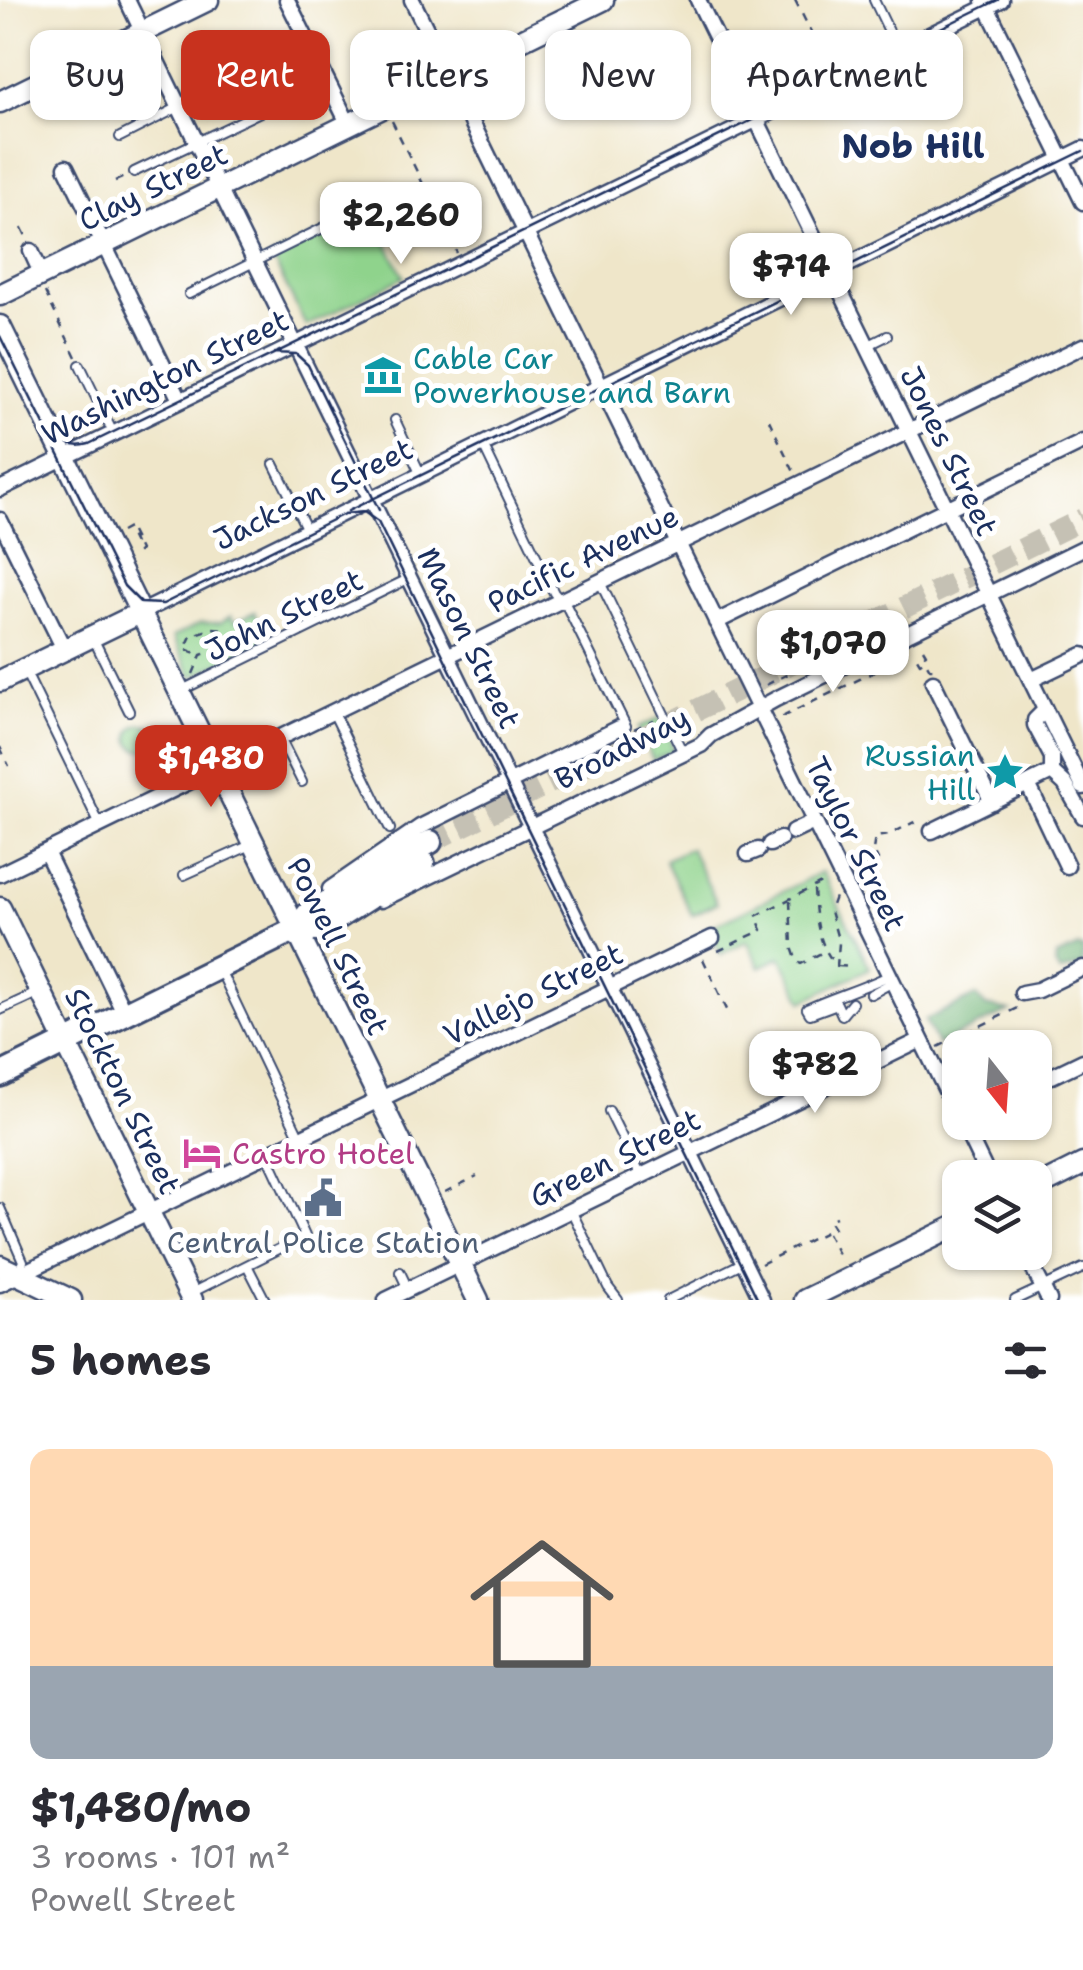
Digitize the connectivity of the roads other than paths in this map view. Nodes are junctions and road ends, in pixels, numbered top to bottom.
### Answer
1 (127, 0) edge
2 (208, 0) edge
3 (287, 0) edge
4 (412, 0) edge
5 (602, 0) edge
6 (698, 0) edge
7 (874, 0) edge
8 (991, 2) edge
9 (142, 30) edge
10 (147, 30) edge
11 (427, 30) edge
12 (889, 30) edge
13 (938, 30) edge
14 (525, 38) edge
15 (161, 68) edge
16 (30, 87) edge
17 (0, 102) edge
18 (179, 105) junction
19 (242, 120) edge
20 (358, 120) edge
21 (471, 120) edge
22 (757, 121) junction
23 (349, 125) junction
24 (120, 137) dead end
25 (196, 141) junction
26 (1083, 149) edge
27 (1062, 160) junction
28 (66, 168) dead end
29 (134, 172) dead end
30 (219, 188) junction
31 (1083, 202) edge
32 (337, 222) dead end
33 (526, 232) junction
34 (104, 245) junction
35 (30, 251) dead end
36 (255, 262) junction
37 (832, 273) junction
38 (40, 276) junction
39 (189, 294) dead end
40 (0, 296) edge
41 (0, 326) edge
42 (887, 336) dead end
43 (295, 343) junction
44 (868, 346) junction
45 (1083, 346) edge
46 (80, 365) road end
47 (600, 387) junction
48 (180, 400) junction
49 (394, 420) dead end
50 (909, 431) junction
51 (113, 433) junction
52 (1083, 442) edge
53 (483, 445) junction
54 (65, 457) junction
55 (274, 464) dead end
56 (421, 474) junction
57 (0, 489) edge
58 (372, 499) junction
59 (947, 508) junction
60 (0, 520) edge
61 (307, 530) junction
62 (678, 544) junction
63 (1083, 548) edge
64 (408, 578) junction
65 (600, 582) junction
66 (989, 594) junction
67 (560, 601) junction
68 (142, 612) junction
69 (716, 622) junction
70 (92, 636) junction
71 (64, 650) junction
72 (1083, 655) edge
73 (447, 656) junction
74 (24, 669) junction
75 (934, 676) road end
76 (1031, 680) junction
77 (0, 681) edge
78 (185, 685) junction
79 (758, 710) junction
80 (1045, 710) junction
81 (129, 711) dead end
82 (333, 712) junction
83 (623, 727) joint
84 (280, 738) junction
85 (684, 754) junction
86 (1077, 759) edge
87 (218, 768) junction
88 (1052, 772) junction
89 (302, 782) dead end
90 (509, 782) junction
91 (1028, 784) junction
92 (1083, 787) edge
93 (992, 802) junction
94 (1083, 816) edge
95 (814, 822) junction
96 (100, 825) junction
97 (390, 828) dead end
98 (532, 828) junction
99 (925, 831) road end
100 (254, 844) junction
101 (770, 844) dead end
102 (46, 852) junction
103 (1067, 866) dead end
104 (0, 874) edge
105 (184, 875) dead end
106 (332, 894) junction
107 (373, 900) junction
108 (0, 908) edge
109 (296, 928) junction
110 (715, 944) road end
111 (219, 968) junction
112 (1083, 968) edge
113 (891, 978) junction
114 (610, 987) junction
115 (41, 990) junction
116 (871, 994) dead end
117 (1023, 1000) road end
118 (852, 1003) dead end
119 (0, 1010) edge
120 (125, 1014) junction
121 (921, 1040) junction
122 (66, 1043) junction
123 (1083, 1060) edge
124 (0, 1075) edge
125 (1052, 1076) dead end
126 (942, 1083) edge
127 (380, 1098) junction
128 (608, 1111) dead end
129 (300, 1138) junction
130 (690, 1152) junction
131 (267, 1154) junction
132 (1083, 1164) edge
133 (640, 1176) junction
134 (1052, 1180) edge
135 (0, 1208) edge
136 (571, 1210) junction
137 (149, 1211) junction
138 (942, 1233) edge
139 (461, 1264) junction
140 (752, 1264) junction
141 (247, 1265) junction
142 (1083, 1268) edge
143 (1035, 1270) edge
144 (400, 1272) dead end
145 (6, 1275) edge
146 (408, 1289) junction
147 (1046, 1294) edge
148 (191, 1297) edge
149 (72, 1300) edge
150 (264, 1300) edge
151 (386, 1300) edge
152 (478, 1300) edge
153 (618, 1300) edge
154 (668, 1300) edge
155 (762, 1300) edge
156 (806, 1300) edge
157 (1014, 1300) edge

1 - 9 street, Mason Street
2 - 10 street
3 - 23 street
4 - 11 street, Taylor Street
5 - 14 street, Clay Street
6 - 22 street, Jones Street
7 - 12 lane
8 - 13 street, Washington Street
8 - 27 street
15 - 18 street, Mason Street
16 - 17 street
18 - 24 lane
18 - 25 street, Mason Street
19 - 25 lane
20 - 23 street, Clay Street
21 - 33 street, Taylor Street
22 - 33 street, Washington Street
22 - 37 street, Jones Street
23 - 30 street, Clay Street
25 - 29 lane
25 - 30 street, Mason Street
26 - 27 street, Jackson Street
27 - 31 street
27 - 37 street, Jackson Street
28 - 34 street
30 - 34 street, Clay Street
30 - 36 street, Mason Street
32 - 36 lane
33 - 43 street, Washington Street
33 - 47 street, Taylor Street
34 - 38 street, Clay Street
34 - 48 street
35 - 38 street
36 - 39 lane
36 - 43 street, Mason Street
37 - 44 street, Jones Street
37 - 47 street, Jackson Street
38 - 40 street, Clay Street
41 - 54 street, Powell Street
42 - 44 lane
43 - 48 street, Washington Street
43 - 58 street, Mason Street
44 - 50 street, Jones Street
45 - 50 street, Pacific Avenue
46 - 51 lane
47 - 53 street, Jackson Street
47 - 62 street, Taylor Street
48 - 51 street, Washington Street
49 - 56 lane
50 - 59 street, Jones Street
50 - 62 street, Pacific Avenue
51 - 54 street, Washington Street
52 - 59 street
53 - 56 street, Jackson Street
53 - 67 lane
54 - 57 street, Washington Street
54 - 68 street, Powell Street
55 - 61 lane
56 - 58 street, Jackson Street
58 - 61 street, Jackson Street
58 - 64 street, Mason Street
59 - 66 street, Jones Street
59 - 69 street
60 - 71 street
61 - 68 street, Jackson Street
62 - 65 street, Pacific Avenue
62 - 69 street, Taylor Street
63 - 66 street, Broadway
64 - 73 street, Mason Street
64 - 78 lane, John Street
65 - 67 street, Pacific Avenue
65 - 85 lane
66 - 76 street, Jones Street
66 - 79 street, Broadway
67 - 73 street, Pacific Avenue
67 - 83 lane
68 - 70 street, Jackson Street
68 - 78 street, Powell Street
69 - 79 street, Taylor Street
70 - 71 street, Jackson Street
70 - 81 lane
71 - 74 street, Jackson Street
72 - 76 street
73 - 82 street, Pacific Avenue
73 - 90 street, Mason Street
74 - 77 street, Jackson Street
74 - 96 lane
75 - 93 street
76 - 80 street, Jones Street
78 - 87 street, Powell Street
79 - 85 street, Broadway
79 - 95 street, Taylor Street
80 - 86 street, Jones Street
80 - 88 street, Jones Street
82 - 84 street, Pacific Avenue
82 - 97 lane
83 - 90 street, Broadway
84 - 87 street, Pacific Avenue
84 - 89 lane
85 - 98 street, Broadway
86 - 92 street, Jones Street
87 - 96 street, Pacific Avenue
87 - 100 street, Powell Street
88 - 91 street
88 - 94 street, Jones Street
90 - 98 street, Mason Street
90 - 106 street, Broadway
91 - 93 street
91 - 103 street
93 - 99 street
95 - 101 street
95 - 113 street, Taylor Street
96 - 102 street, Pacific Avenue
98 - 107 street, Broadway
98 - 114 street, Mason Street
100 - 105 lane
100 - 109 street, Powell Street
102 - 104 street, Pacific Avenue
102 - 120 street
106 - 107 main road, Broadway
106 - 109 main road, Broadway
107 - 109 main road, Broadway
108 - 115 street, Stockton Street
109 - 111 main road, Broadway
109 - 127 street, Powell Street
110 - 114 street, Vallejo Street
111 - 120 main road, Broadway
111 - 129 lane
112 - 117 street
113 - 116 lane
113 - 118 lane
113 - 121 street, Taylor Street
114 - 127 street, Vallejo Street
114 - 130 street, Mason Street
115 - 119 lane
115 - 122 street, Stockton Street
120 - 122 main road, Broadway
121 - 126 street, Taylor Street
121 - 130 street, Green Street
122 - 124 main road, Broadway
122 - 137 street, Stockton Street
123 - 125 street
127 - 129 street, Vallejo Street
127 - 139 street, Powell Street
128 - 133 lane
129 - 131 street, Vallejo Street
130 - 133 street, Green Street
130 - 140 street, Mason Street
131 - 137 street, Vallejo Street
131 - 141 lane
132 - 134 street
133 - 136 street, Green Street
135 - 145 lane
136 - 139 street, Green Street
136 - 153 lane
137 - 145 street, Vallejo Street
137 - 148 street, Stockton Street
138 - 156 street
139 - 146 street, Green Street
139 - 152 street, Powell Street
140 - 154 lane
140 - 155 street, Mason Street
141 - 148 lane
141 - 150 lane
142 - 147 lane
143 - 147 street
144 - 146 lane
145 - 149 street
146 - 151 street, Green Street
147 - 157 lane

